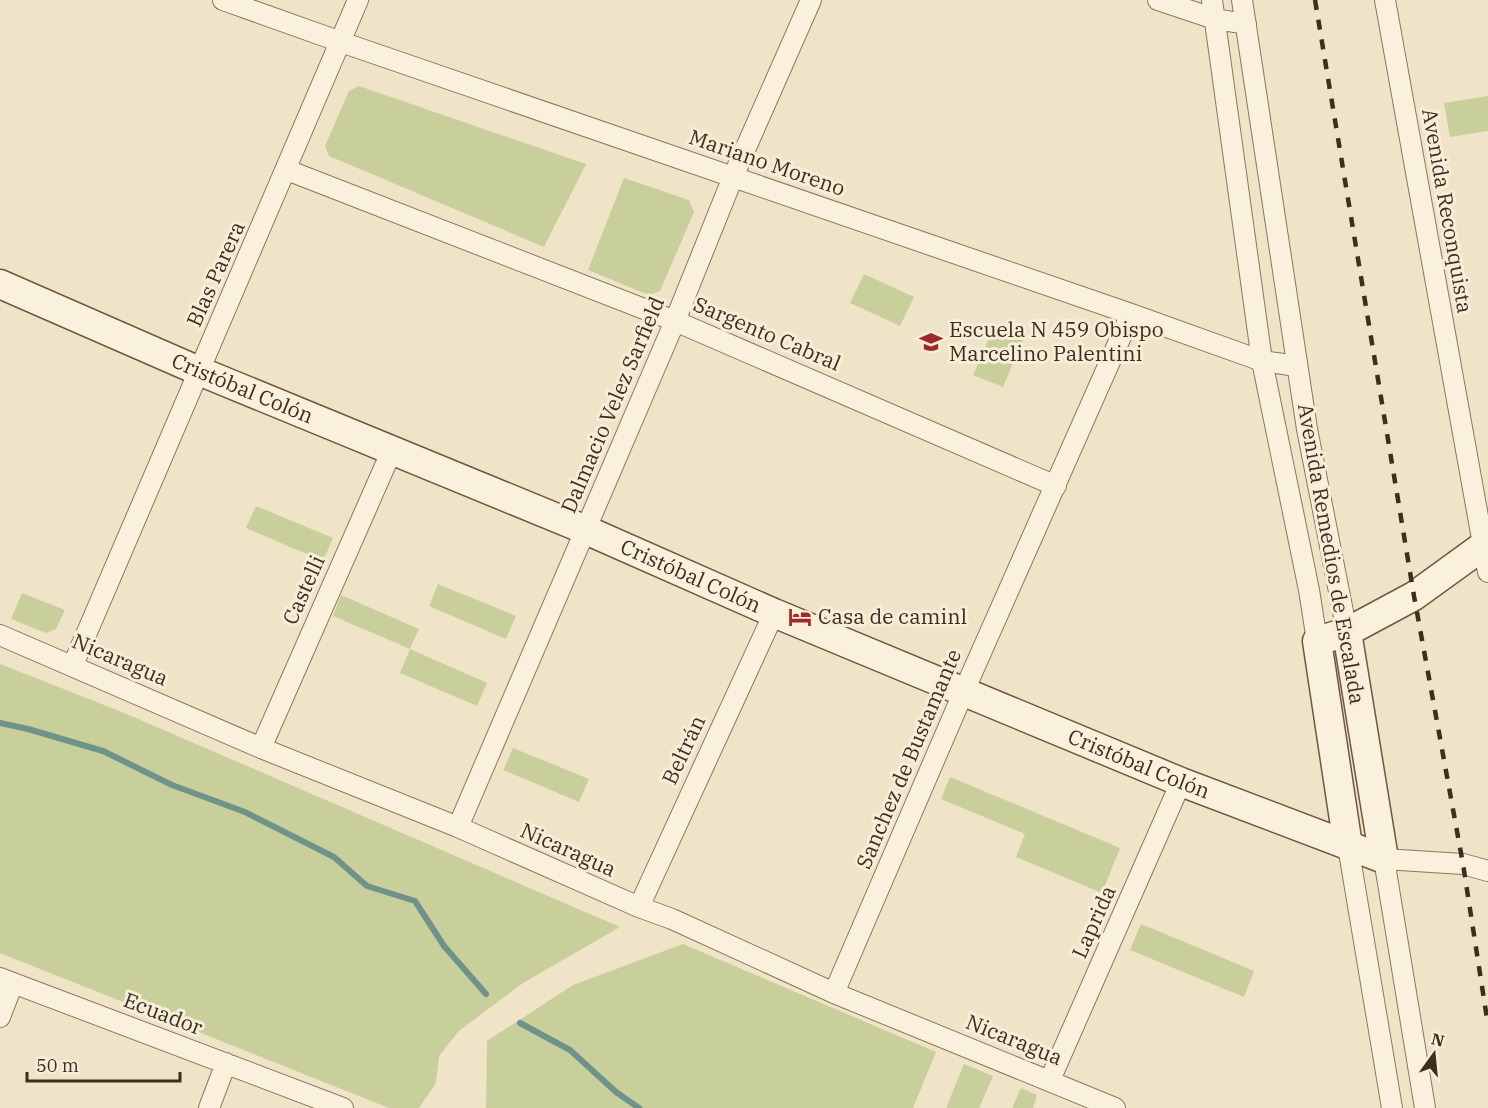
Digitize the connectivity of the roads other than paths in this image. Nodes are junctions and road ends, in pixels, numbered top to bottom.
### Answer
1 (223, 0) edge
2 (358, 0) edge
3 (811, 0) edge
4 (1158, 0) edge
5 (1242, 0) edge
6 (1385, 0) edge
7 (1213, 10) edge
8 (1246, 24) junction
9 (341, 42) junction
10 (287, 170) junction
11 (733, 177) junction
12 (2, 291) edge
13 (1131, 314) junction
14 (675, 321) junction
15 (1262, 361) junction
16 (1297, 366) junction
17 (199, 371) junction
18 (392, 450) junction
19 (1056, 486) junction
20 (586, 530) junction
21 (1487, 551) edge
22 (774, 613) junction
23 (1347, 632) junction
24 (0, 636) edge
25 (1317, 641) junction
26 (73, 665) junction
27 (964, 691) junction
28 (261, 748) junction
29 (1181, 782) junction
30 (458, 827) junction
31 (1348, 846) junction
32 (1384, 859) junction
33 (1488, 871) edge
34 (639, 908) junction
35 (6, 981) edge
36 (834, 993) junction
37 (0, 1017) edge
38 (226, 1064) junction
39 (1050, 1080) junction
40 (208, 1108) edge
41 (343, 1108) edge
42 (1116, 1108) edge
43 (1392, 1108) edge
44 (1425, 1108) edge

1 - 9 street, Mariano Moreno
2 - 9 street, Blas Parera
3 - 11 street, Dalmacio Velez Sarfield
4 - 7 street
5 - 8 street, Avenida Remedios de Escalada
6 - 21 street, Avenida Reconquista
7 - 8 street
7 - 15 street, Avenida Remedios de Escalada
8 - 16 street, Avenida Remedios de Escalada
9 - 10 street, Blas Parera
9 - 11 street, Mariano Moreno
10 - 14 street, Sargento Cabral
10 - 17 street, Blas Parera
11 - 13 street, Mariano Moreno
11 - 14 street, Dalmacio Velez Sarfield
12 - 17 street, Cristóbal Colón
13 - 15 street, Mariano Moreno
13 - 19 street, Sanchez de Bustamante
14 - 19 street, Sargento Cabral
14 - 20 street, Dalmacio Velez Sarfield
15 - 16 street, Mariano Moreno
15 - 25 street, Avenida Remedios de Escalada
16 - 23 street, Avenida Remedios de Escalada
17 - 18 street, Cristóbal Colón
17 - 26 street, Blas Parera
18 - 20 street, Cristóbal Colón
18 - 28 street, Castelli
19 - 27 street, Sanchez de Bustamante
20 - 22 street, Cristóbal Colón
20 - 30 street, Dalmacio Velez Sarfield
21 - 23 street
22 - 27 street, Cristóbal Colón
22 - 34 street, Beltrán
23 - 25 street
23 - 32 street, Avenida Remedios de Escalada
24 - 26 street, Nicaragua
25 - 31 street, Avenida Remedios de Escalada
26 - 28 street, Nicaragua
27 - 29 street, Cristóbal Colón
27 - 36 street, Sanchez de Bustamante
28 - 30 street, Nicaragua
29 - 31 street, Cristóbal Colón
29 - 39 street, Laprida
30 - 34 street, Nicaragua
31 - 32 street, Cristóbal Colón
31 - 43 street, Avenida Remedios de Escalada
32 - 33 street
32 - 44 street, Avenida Remedios de Escalada
34 - 36 street, Nicaragua
35 - 37 street
35 - 38 street, Ecuador
36 - 39 street, Nicaragua
38 - 40 street
38 - 41 street, Ecuador
39 - 42 street, Nicaragua

